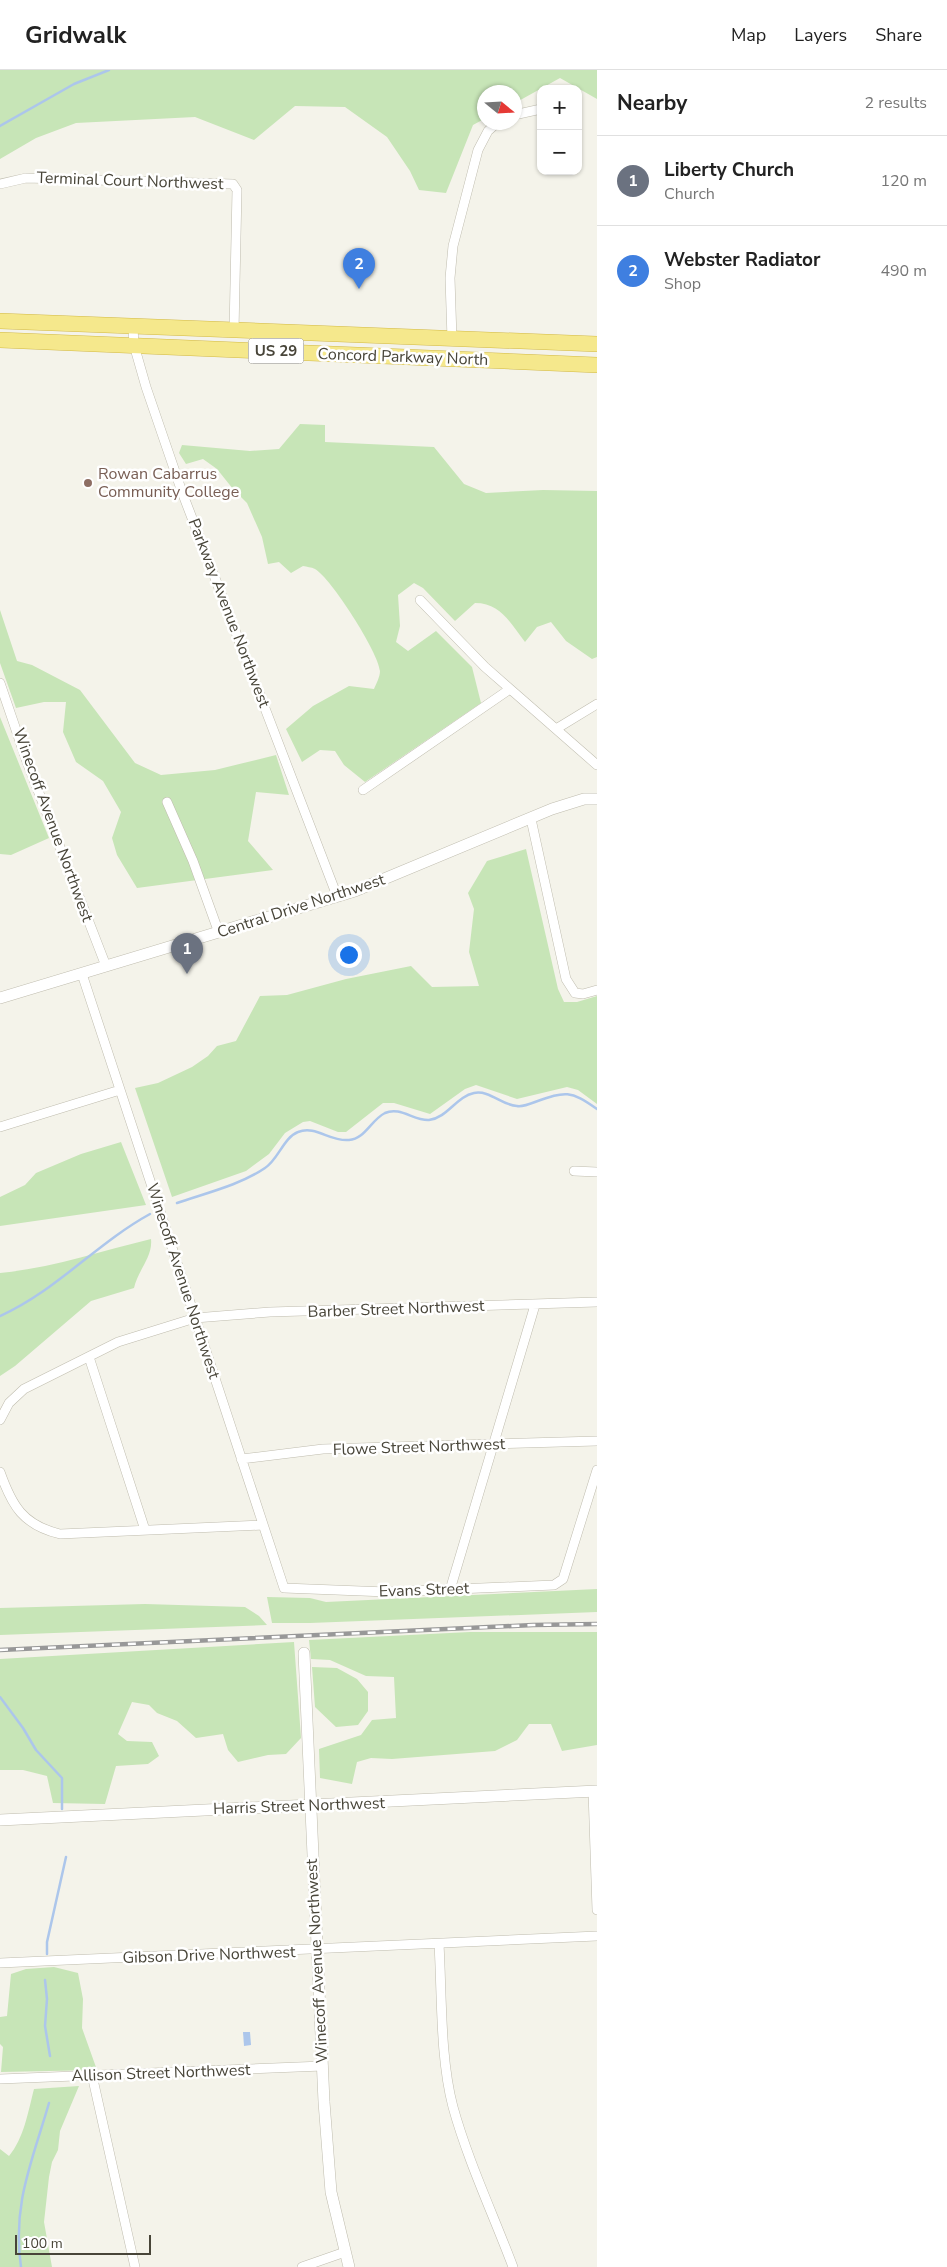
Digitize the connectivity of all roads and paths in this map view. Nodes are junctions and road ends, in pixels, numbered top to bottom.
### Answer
1 (537, 110) edge
2 (522, 113) edge
3 (489, 130) edge
4 (0, 184) edge
5 (0, 321) edge
6 (133, 327) junction
7 (234, 331) junction
8 (452, 339) junction
9 (0, 340) edge
10 (496, 341) junction
11 (597, 344) edge
12 (134, 345) junction
13 (496, 361) junction
14 (597, 364) edge
15 (420, 600) dead end
16 (0, 683) edge
17 (510, 689) junction
18 (597, 704) edge
19 (556, 729) junction
20 (597, 765) edge
21 (363, 790) dead end
22 (597, 799) edge
23 (167, 802) dead end
24 (531, 819) junction
25 (337, 896) junction
26 (219, 933) junction
27 (106, 966) junction
28 (82, 974) junction
29 (597, 990) edge
30 (0, 998) edge
31 (120, 1090) junction
32 (0, 1127) edge
33 (574, 1170) dead end
34 (597, 1172) edge
35 (597, 1302) edge
36 (535, 1305) junction
37 (195, 1318) junction
38 (88, 1357) junction
39 (0, 1420) edge
40 (597, 1441) edge
41 (493, 1445) junction
42 (241, 1459) junction
43 (597, 1470) edge
44 (0, 1472) edge
45 (263, 1525) junction
46 (145, 1530) junction
47 (284, 1588) joint
48 (450, 1590) junction
49 (304, 1654) dead end
50 (595, 1791) edge
51 (309, 1804) junction
52 (0, 1820) edge
53 (597, 1910) edge
54 (597, 1936) edge
55 (439, 1944) junction
56 (317, 1950) junction
57 (0, 1963) edge
58 (322, 2066) junction
59 (92, 2075) junction
60 (0, 2079) edge
61 (344, 2252) junction
62 (135, 2267) edge
63 (302, 2267) edge
64 (349, 2267) edge
65 (513, 2267) edge

1 - 2 street
3 - 8 street
4 - 7 street, Terminal Court Northwest
5 - 6 highway, Concord Parkway North / US 29
6 - 7 highway, Concord Parkway North / US 29
6 - 12 street, Parkway Avenue Northwest
7 - 8 highway, Concord Parkway North / US 29
8 - 10 highway, Concord Parkway North / US 29
9 - 12 highway, Concord Parkway North / US 29
10 - 11 highway, Concord Parkway North / US 29
10 - 13 highway
12 - 13 highway, Concord Parkway North / US 29
12 - 25 street, Parkway Avenue Northwest
13 - 14 highway, Concord Parkway North / US 29
15 - 17 street
16 - 27 street, Winecoff Avenue Northwest
17 - 19 street
17 - 21 street
18 - 19 street
19 - 20 street
22 - 24 street, Central Drive Northwest
23 - 26 street
24 - 25 street, Central Drive Northwest
24 - 29 street
25 - 26 street, Central Drive Northwest
26 - 27 street, Central Drive Northwest
27 - 28 street, Central Drive Northwest
28 - 30 street, Central Drive Northwest
28 - 31 street, Winecoff Avenue Northwest
31 - 32 street
31 - 37 street, Winecoff Avenue Northwest
33 - 34 street
35 - 36 street, Barber Street Northwest
36 - 37 street, Barber Street Northwest
36 - 41 street
37 - 38 street, Barber Street Northwest
37 - 42 street, Winecoff Avenue Northwest
38 - 39 street, Barber Street Northwest
38 - 46 street
40 - 41 street, Flowe Street Northwest
41 - 42 street, Flowe Street Northwest
41 - 48 street
42 - 45 street, Winecoff Avenue Northwest
43 - 48 street, Evans Street
44 - 46 street
45 - 46 street
45 - 47 street, Winecoff Avenue Northwest
47 - 48 street, Evans Street
49 - 51 street, Winecoff Avenue Northwest
50 - 51 street, Harris Street Northwest
50 - 53 street
51 - 52 street, Harris Street Northwest
51 - 56 street, Winecoff Avenue Northwest
54 - 55 street, Gibson Drive Northwest
55 - 56 street, Gibson Drive Northwest
55 - 65 street
56 - 57 street, Gibson Drive Northwest
56 - 58 street, Winecoff Avenue Northwest
58 - 59 street, Allison Street Northwest
58 - 61 street, Winecoff Avenue Northwest
59 - 60 street, Allison Street Northwest
59 - 62 street
61 - 63 street
61 - 64 street, Winecoff Avenue Northwest

